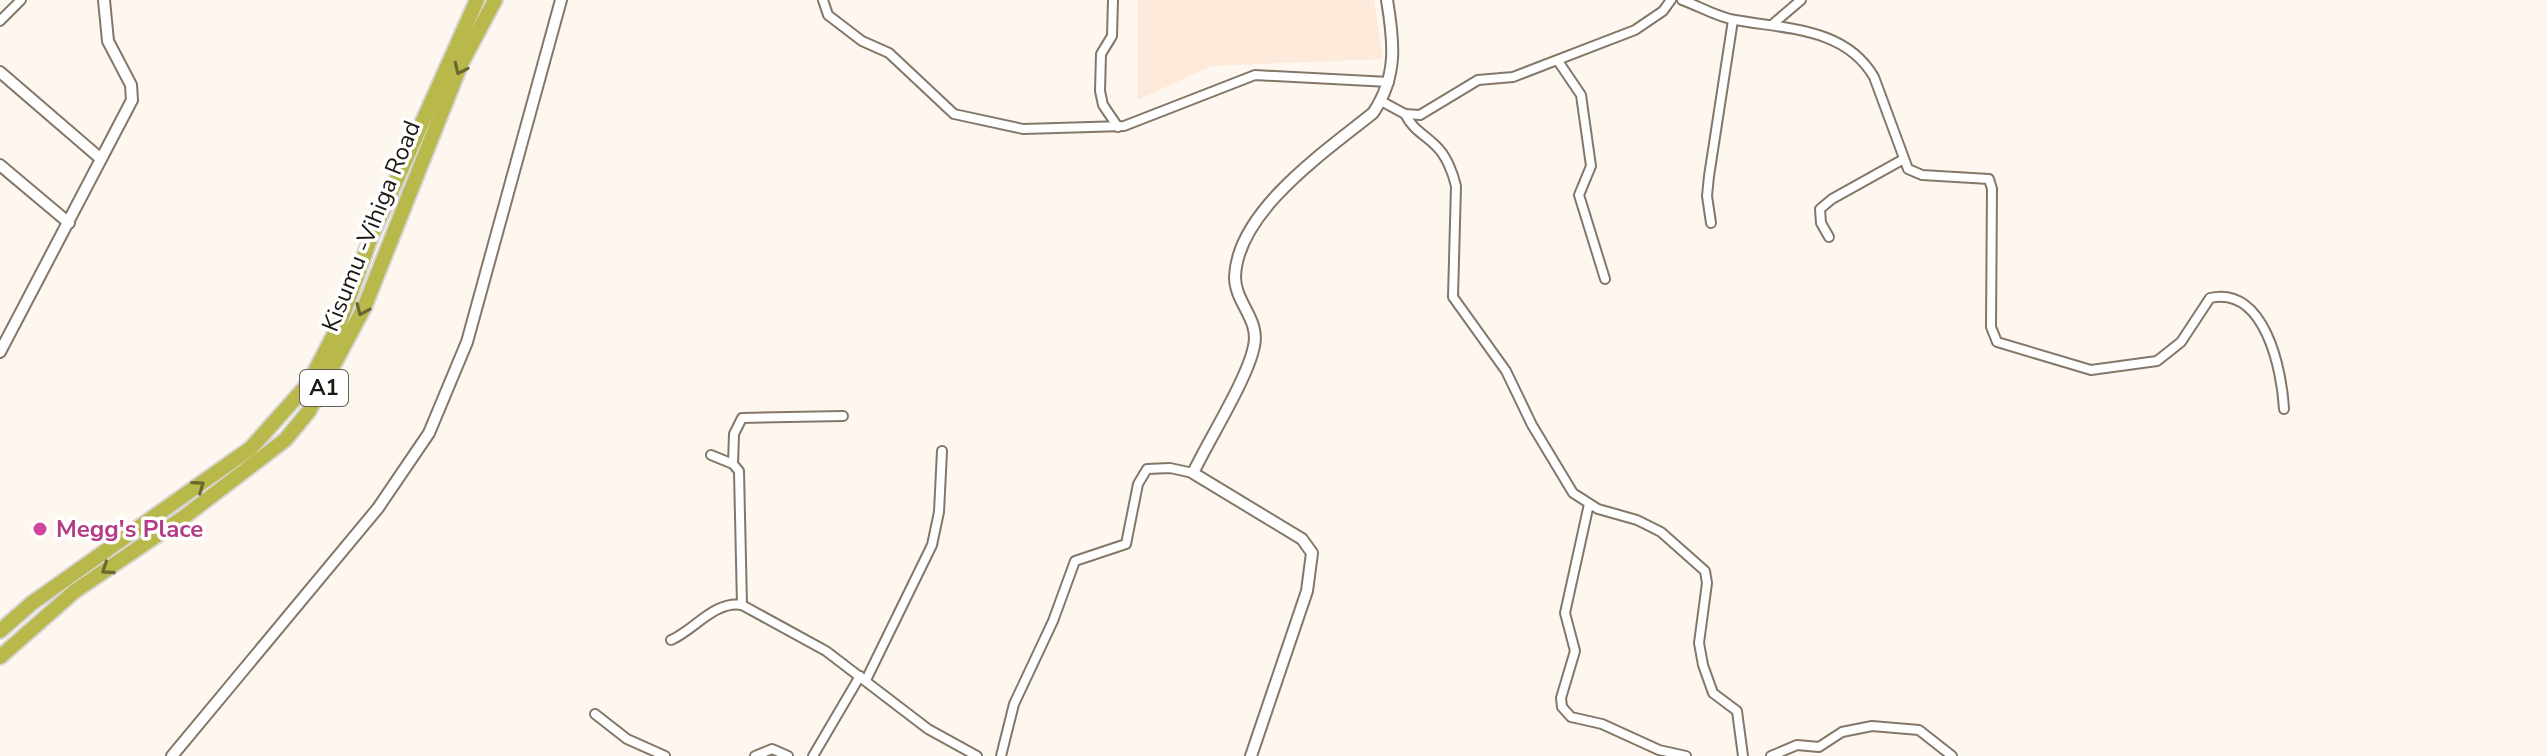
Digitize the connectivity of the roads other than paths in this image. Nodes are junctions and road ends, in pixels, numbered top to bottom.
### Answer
1 (21, 0) edge
2 (104, 0) edge
3 (477, 0) edge
4 (495, 0) edge
5 (561, 0) edge
6 (823, 0) edge
7 (1113, 0) edge
8 (1387, 0) edge
9 (1671, 0) edge
10 (1682, 0) edge
11 (1801, 0) edge
12 (1733, 20) junction
13 (0, 21) edge
14 (1774, 23) junction
15 (1558, 61) junction
16 (0, 72) edge
17 (1389, 82) junction
18 (1381, 101) junction
19 (1405, 114) junction
20 (1118, 127) junction
21 (101, 159) junction
22 (1902, 160) junction
23 (0, 165) edge
24 (69, 223) junction
25 (1711, 223) dead end
26 (1829, 237) dead end
27 (1605, 279) dead end
28 (0, 352) edge
29 (2284, 409) dead end
30 (843, 416) dead end
31 (942, 451) dead end
32 (711, 455) dead end
33 (733, 464) junction
34 (1193, 473) junction
35 (1589, 504) junction
36 (742, 605) junction
37 (0, 631) edge
38 (671, 640) dead end
39 (0, 657) edge
40 (863, 678) junction
41 (595, 714) dead end
42 (172, 756) edge
43 (665, 756) edge
44 (755, 756) edge
45 (788, 756) edge
46 (813, 756) edge
47 (977, 756) edge
48 (1001, 756) edge
49 (1251, 756) edge
50 (1674, 756) edge
51 (1686, 756) edge
52 (1743, 756) edge
53 (1771, 756) edge
54 (1952, 756) edge

1 - 13 street
2 - 21 street
37 -> 3 highway, Kisumu -Vihiga Road / A1
4 -> 39 highway, Kisumu -Vihiga Road / A1
5 - 42 street
6 - 20 street
7 - 20 street
8 - 17 street
9 - 15 street
10 - 12 street
11 - 14 street
12 - 14 street
12 - 25 street
14 - 22 street
15 - 19 street
15 - 27 street
16 - 21 street
17 - 18 street
17 - 20 street
18 - 19 street
18 - 34 street
19 - 35 street
21 - 24 street
22 - 26 street
22 - 29 street
23 - 24 street
24 - 28 street
30 - 33 street
31 - 40 street
32 - 33 street
33 - 36 street
34 - 48 street
34 - 49 street
35 - 50 street
35 - 52 street
36 - 38 street
36 - 40 street
40 - 46 street
40 - 47 street
41 - 43 street
44 - 45 street
50 - 51 street
53 - 54 street

